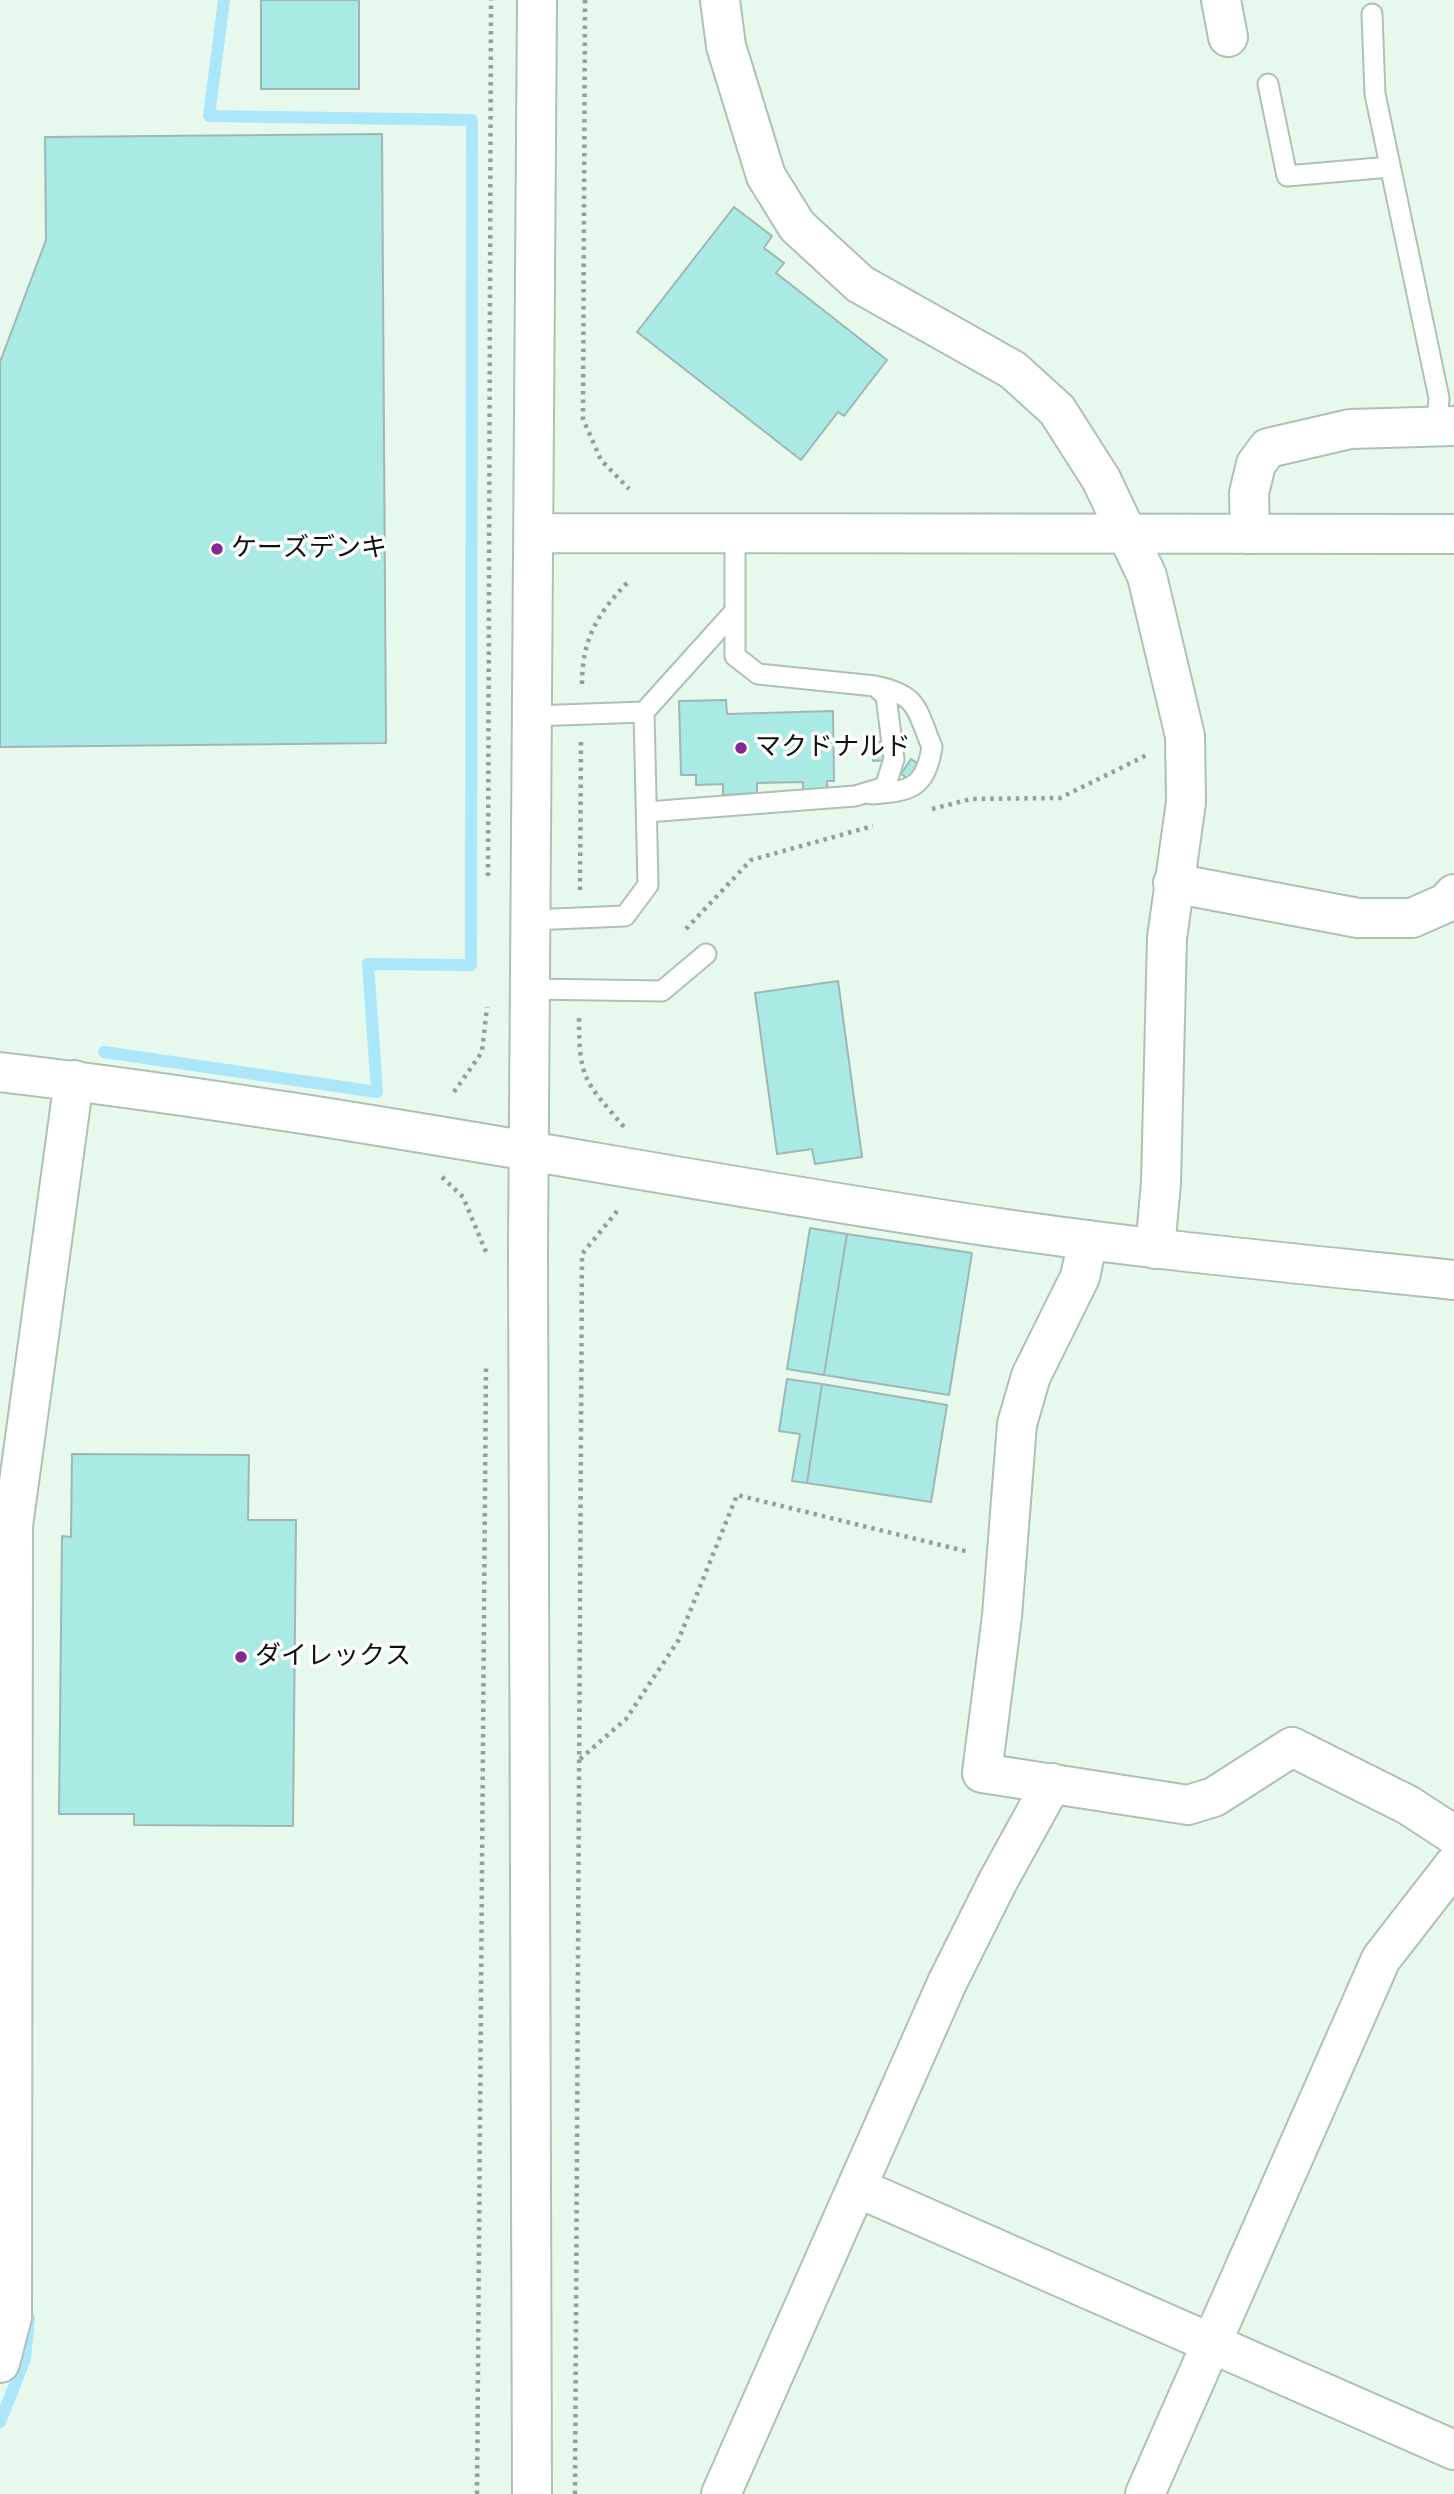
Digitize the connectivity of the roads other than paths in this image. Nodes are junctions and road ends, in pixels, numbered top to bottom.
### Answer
1 (537, 0) edge
2 (720, 0) edge
3 (1221, 0) edge
4 (1372, 14) dead end
5 (1228, 37) dead end
6 (1268, 84) dead end
7 (1390, 167) junction
8 (1446, 425) edge
9 (1128, 532) junction
10 (533, 533) junction
11 (735, 533) junction
12 (1250, 534) junction
13 (1454, 534) edge
14 (736, 611) junction
15 (875, 686) junction
16 (644, 712) junction
17 (532, 716) junction
18 (855, 796) junction
19 (647, 812) junction
20 (1173, 883) junction
21 (1454, 894) edge
22 (531, 920) junction
23 (706, 954) dead end
24 (531, 989) junction
25 (0, 1072) edge
26 (74, 1080) junction
27 (530, 1150) junction
28 (1088, 1240) junction
29 (1155, 1249) junction
30 (1454, 1280) edge
31 (1052, 1783) junction
32 (1454, 1835) edge
33 (1454, 1865) edge
34 (858, 2188) junction
35 (1211, 2342) junction
36 (0, 2363) edge
37 (1454, 2450) edge
38 (532, 2494) edge
39 (721, 2494) edge
40 (1145, 2494) edge

1 - 10 street
2 - 9 street
3 - 5 street
4 - 7 lane
6 - 7 lane
7 - 8 lane
8 - 12 street
9 - 11 street
9 - 12 street
9 - 20 street
10 - 11 street
10 - 17 street
11 - 14 lane
12 - 13 street
14 - 15 lane
14 - 16 lane
15 - 18 lane
15 - 18 lane
16 - 17 lane
16 - 19 lane
17 - 22 street
18 - 19 lane
19 - 22 lane
20 - 21 street
20 - 29 street
22 - 24 street
23 - 24 lane
24 - 27 street
25 - 26 street
26 - 27 street
26 - 36 street
27 - 28 street
27 - 38 street
28 - 29 street
28 - 31 street
29 - 30 street
31 - 32 street
31 - 34 street
33 - 35 street
34 - 35 street
34 - 39 street
35 - 37 street
35 - 40 street

